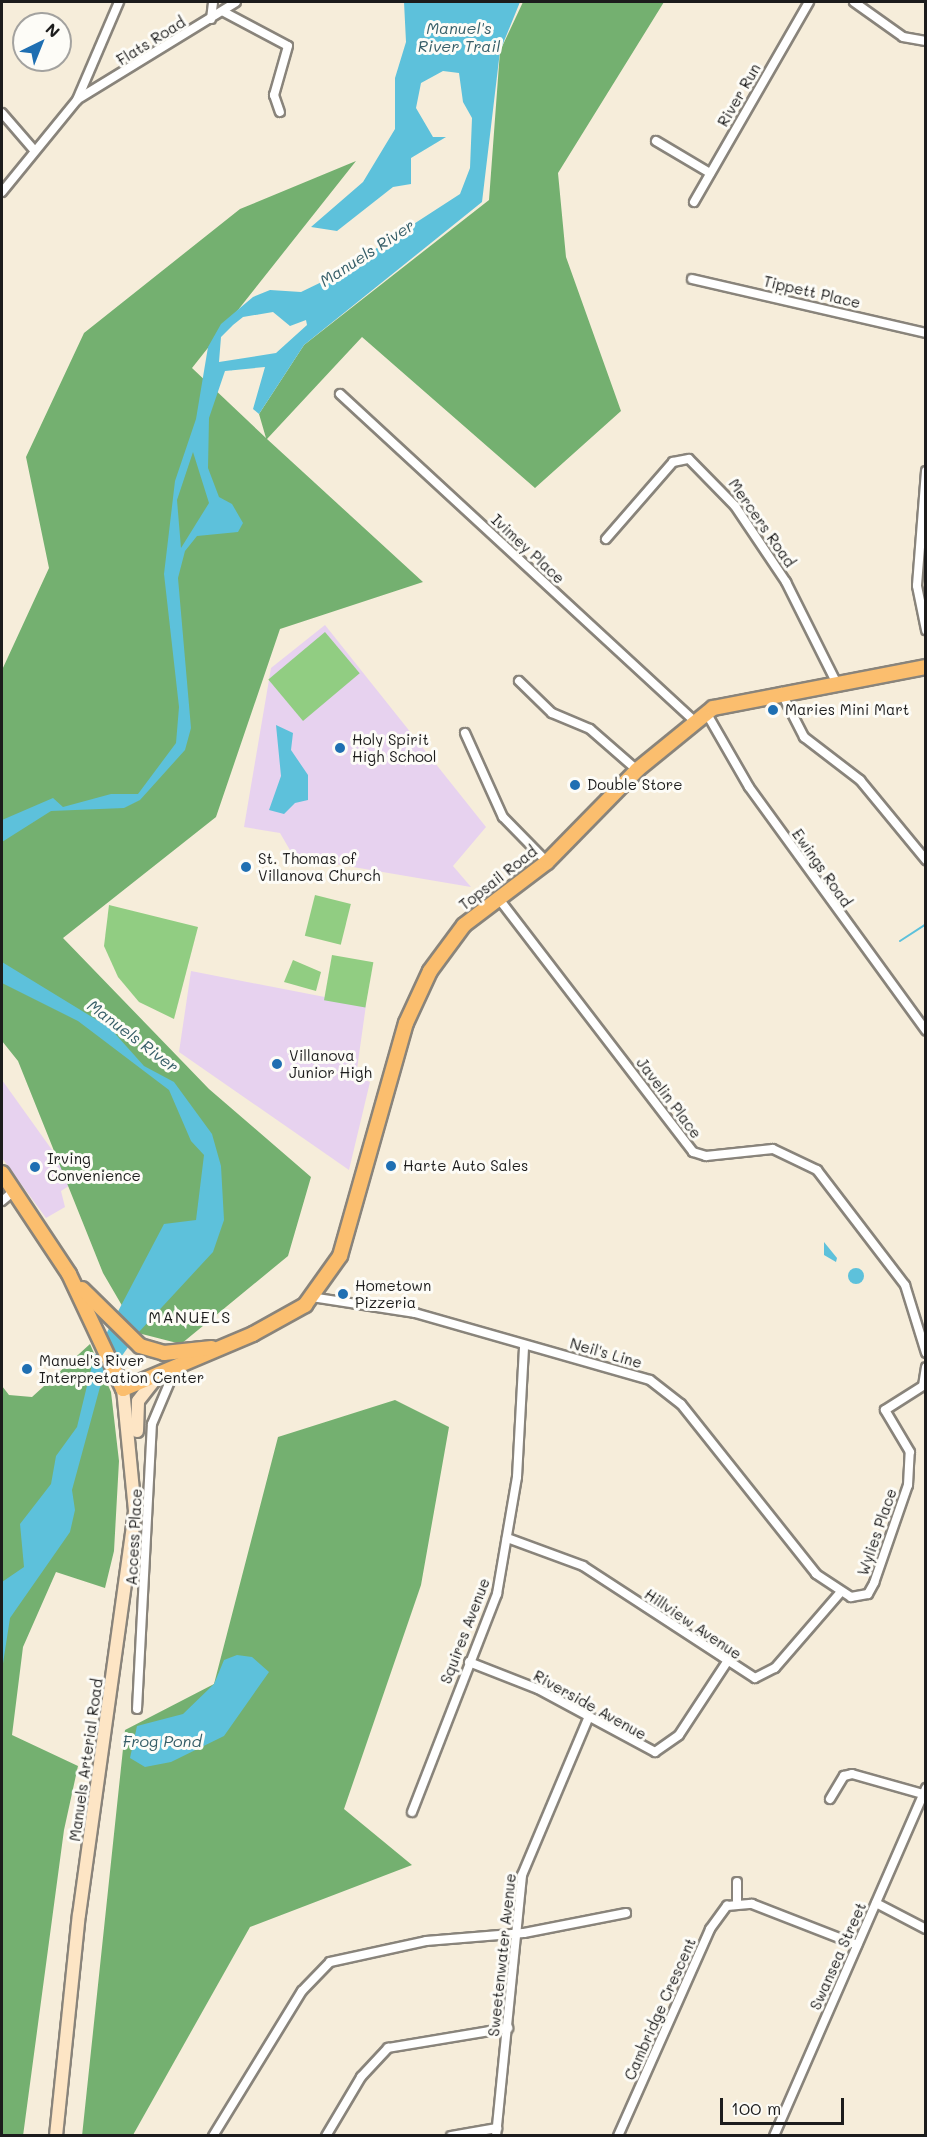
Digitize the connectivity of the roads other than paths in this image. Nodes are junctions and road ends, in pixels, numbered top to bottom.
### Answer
1 (119, 2) edge
2 (213, 2) edge
3 (236, 2) edge
4 (808, 2) edge
5 (854, 2) edge
6 (224, 12) junction
7 (211, 19) junction
8 (926, 41) edge
9 (77, 100) junction
10 (280, 112) dead end
11 (2, 113) edge
12 (656, 141) dead end
13 (34, 150) junction
14 (710, 173) junction
15 (2, 192) edge
16 (694, 202) dead end
17 (692, 279) dead end
18 (926, 333) edge
19 (340, 394) dead end
20 (926, 471) edge
21 (606, 539) dead end
22 (926, 630) edge
23 (926, 667) edge
24 (519, 681) dead end
25 (838, 687) junction
26 (781, 692) junction
27 (702, 718) junction
28 (465, 733) dead end
29 (637, 770) junction
30 (926, 860) edge
31 (547, 861) junction
32 (499, 899) junction
33 (926, 1031) edge
34 (2, 1173) edge
35 (14, 1191) junction
36 (2, 1201) edge
37 (69, 1274) junction
38 (310, 1297) junction
39 (227, 1345) junction
40 (524, 1346) junction
41 (926, 1353) edge
42 (926, 1367) edge
43 (174, 1372) junction
44 (155, 1379) junction
45 (123, 1389) junction
46 (134, 1465) junction
47 (507, 1538) junction
48 (840, 1593) junction
49 (469, 1662) junction
50 (728, 1662) junction
51 (136, 1709) dead end
52 (588, 1719) junction
53 (924, 1791) edge
54 (830, 1799) dead end
55 (412, 1812) dead end
56 (737, 1882) dead end
57 (737, 1901) junction
58 (876, 1903) junction
59 (626, 1913) dead end
60 (926, 1929) edge
61 (516, 1933) junction
62 (857, 1945) junction
63 (508, 2028) junction
64 (496, 2132) edge
65 (56, 2136) edge
66 (213, 2136) edge
67 (326, 2136) edge
68 (451, 2136) edge
69 (618, 2136) edge
70 (774, 2136) edge

1 - 9 street
2 - 7 street
3 - 6 street, Flats Road
4 - 14 street, River Run
5 - 8 street
6 - 7 street, Flats Road
6 - 10 street
7 - 9 street, Flats Road
9 - 13 street
11 - 13 street
12 - 14 street
13 - 15 street
14 - 16 street, River Run
17 - 18 street, Tippett Place
19 - 27 street, Ivimey Place
20 - 22 street
21 - 25 street, Mercers Road
23 - 25 main road, Topsail Road
24 - 29 street
25 - 26 main road, Topsail Road
26 - 27 main road, Topsail Road
26 - 30 street
27 - 29 main road, Topsail Road
27 - 33 street, Ewings Road
28 - 31 street
29 - 31 main road, Topsail Road
31 - 32 main road, Topsail Road
32 - 38 main road, Topsail Road
32 - 41 street, Javelin Place
34 - 35 main road
35 - 36 street
35 - 37 main road
37 - 39 main road
37 - 45 main road
38 - 39 main road, Topsail Road
38 - 40 street, Neil's Line
39 - 43 main road, Topsail Road
40 - 47 street, Squires Avenue
40 - 48 street, Neil's Line
42 - 48 street, Wylies Place
43 - 44 main road, Topsail Road
43 - 51 street, Access Place
44 - 45 main road, Topsail Road
44 - 46 main road
45 - 46 main road, Manuels Arterial Road
46 - 65 main road, Manuels Arterial Road
47 - 49 street, Squires Avenue
47 - 50 street, Hillview Avenue
48 - 50 street, Hillview Avenue
49 - 52 street, Riverside Avenue
49 - 55 street, Squires Avenue
50 - 52 street, Riverside Avenue
52 - 61 street, Sweetenwater Avenue
53 - 54 street
53 - 58 street, Swansea Street
56 - 57 street
57 - 62 street
57 - 69 street, Cambridge Crescent
58 - 60 street
58 - 62 street, Swansea Street
59 - 61 street
61 - 63 street, Sweetenwater Avenue
61 - 66 street
62 - 70 street, Swansea Street
63 - 64 street, Sweetenwater Avenue
63 - 67 street
64 - 68 street

